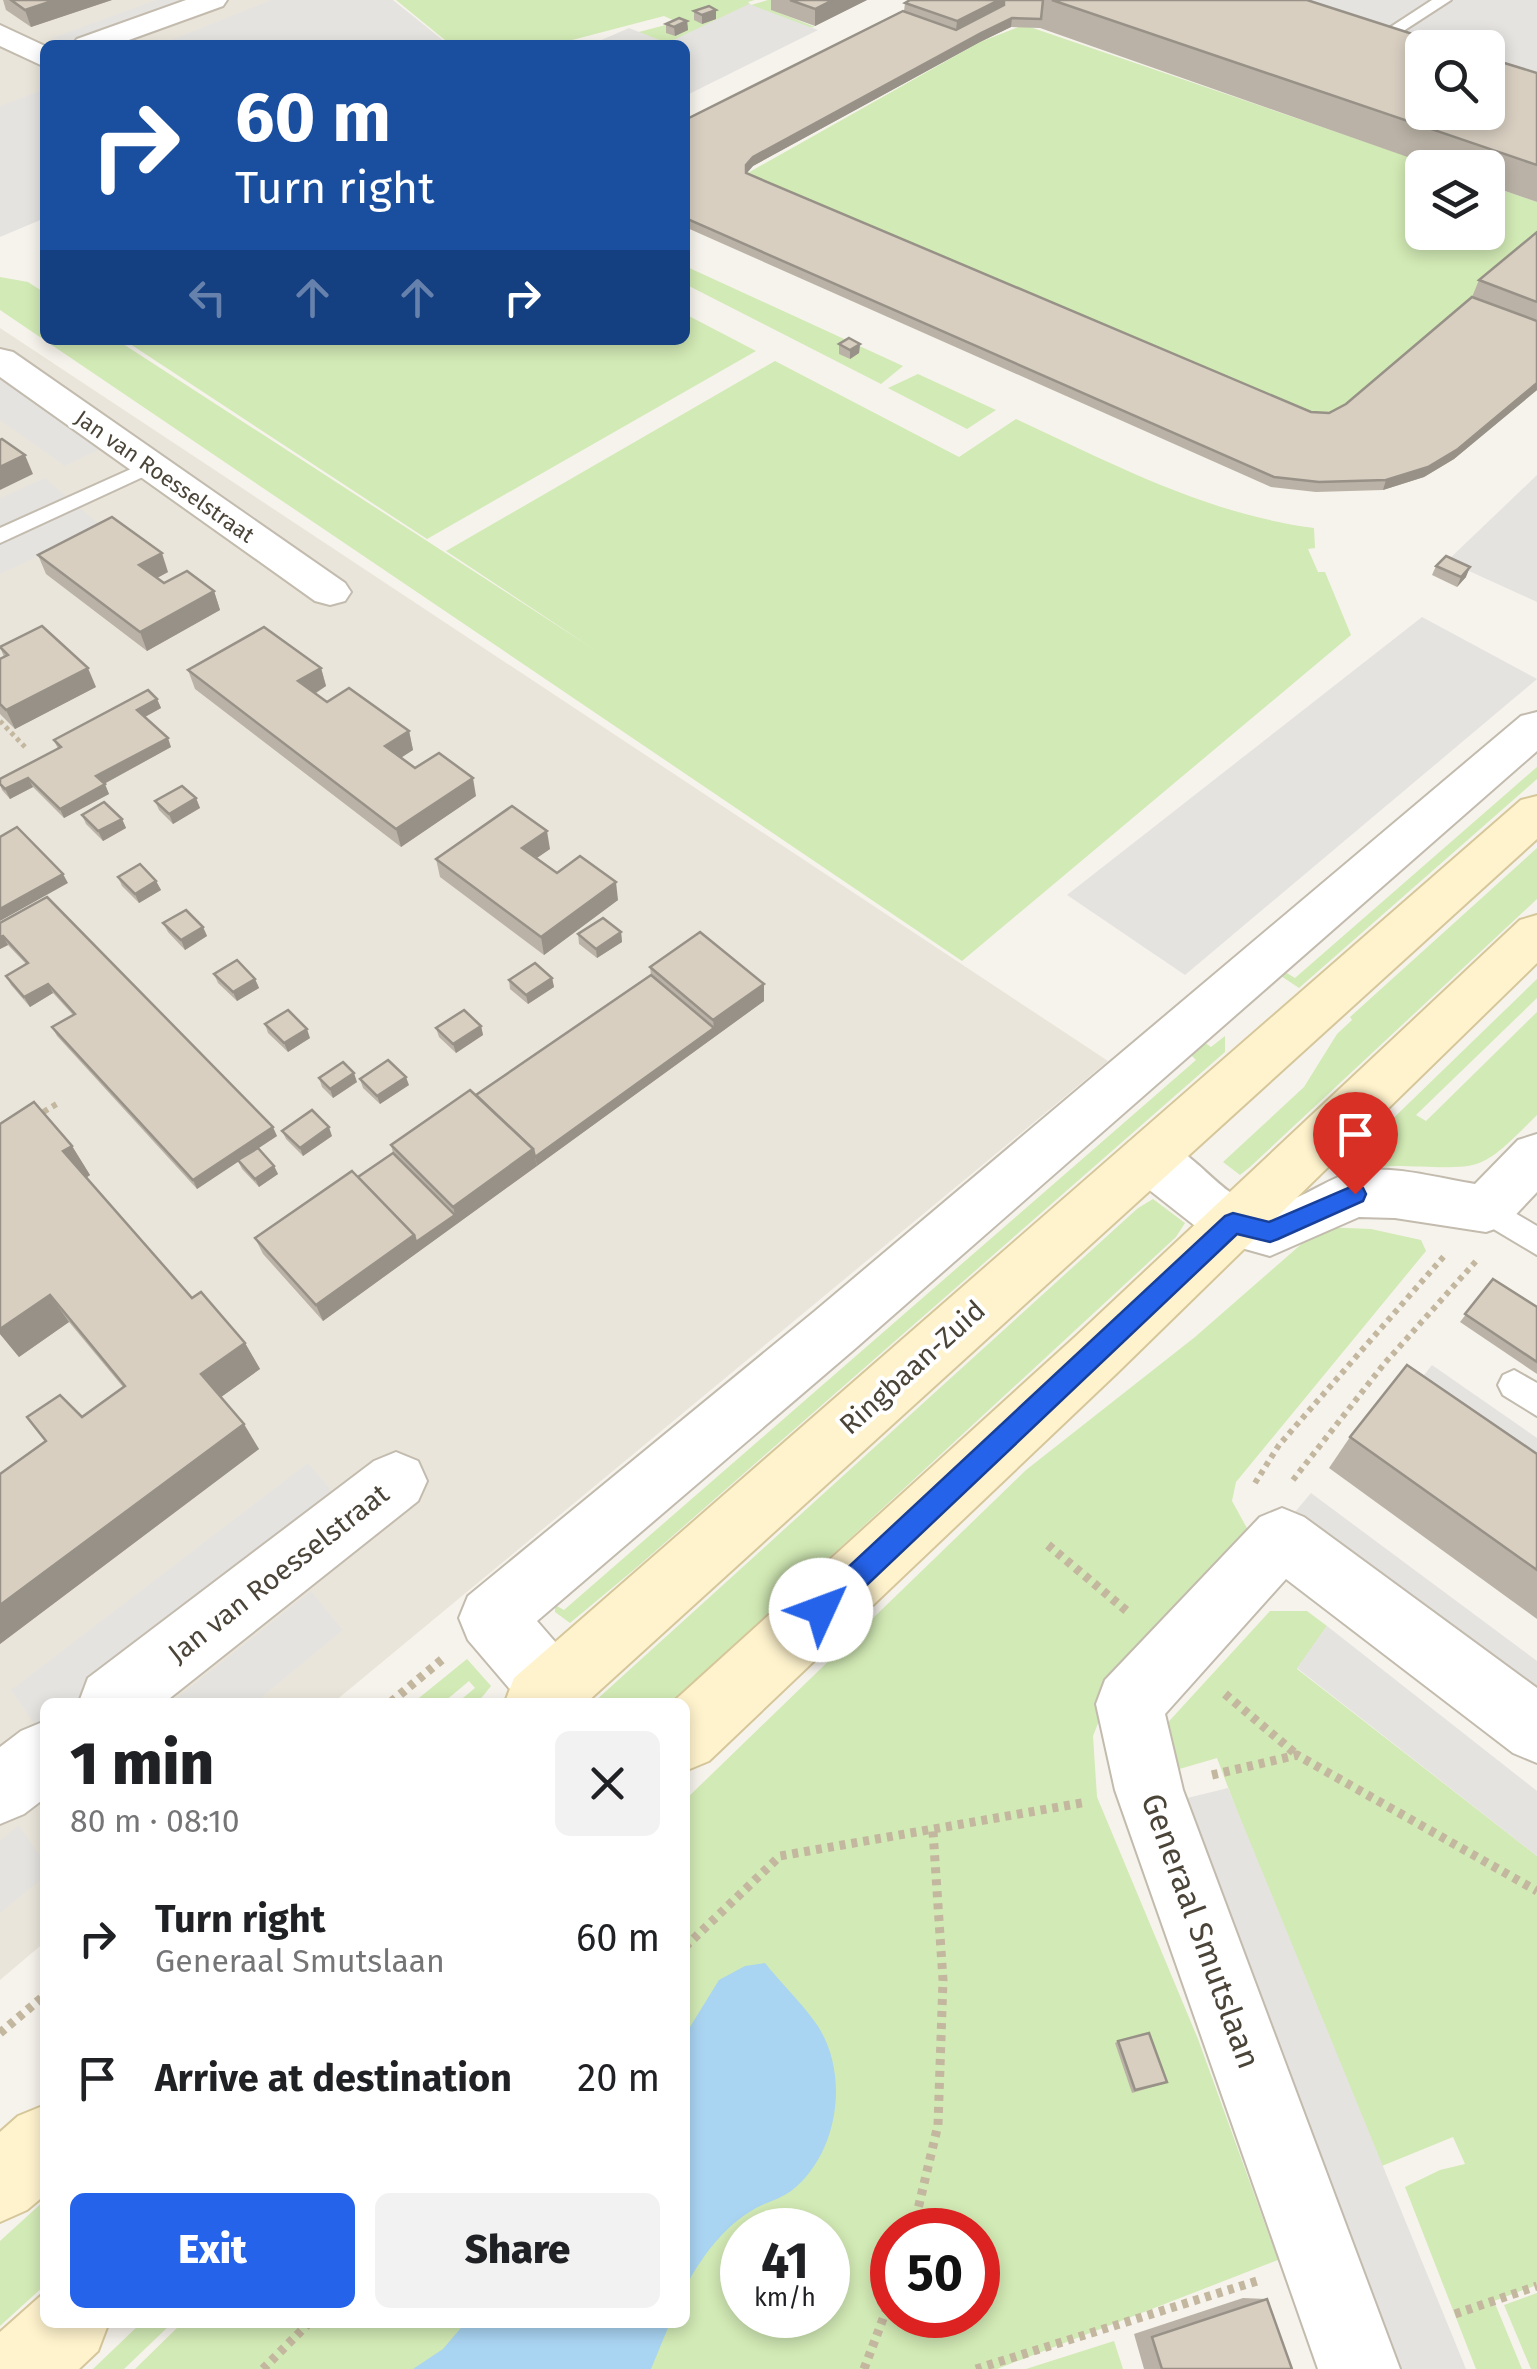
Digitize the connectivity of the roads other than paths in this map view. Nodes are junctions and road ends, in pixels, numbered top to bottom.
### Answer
1 (213, 0) edge
2 (1443, 0) edge
3 (0, 34) edge
4 (101, 40) edge
5 (1368, 47) edge
6 (40, 56) edge
7 (40, 61) edge
8 (15, 72) dead end
9 (0, 360) edge
10 (151, 466) junction
11 (0, 536) edge
12 (330, 592) dead end
13 (1537, 727) edge
14 (1537, 812) edge
15 (1537, 933) edge
16 (1229, 992) junction
17 (1288, 1035) junction
18 (1537, 1156) edge
19 (1148, 1158) junction
20 (1498, 1217) junction
21 (1233, 1223) junction
22 (1537, 1242) edge
23 (396, 1481) dead end
24 (546, 1696) edge
25 (117, 1698) edge
26 (1537, 1729) edge
27 (690, 1732) edge
28 (40, 1759) edge
29 (0, 1790) edge
30 (40, 2147) edge
31 (0, 2182) edge
32 (62, 2328) edge
33 (20, 2369) edge
34 (1358, 2369) edge

1 - 4 street
2 - 5 lane
3 - 6 street
7 - 8 street
9 - 10 street, Jan van Roesselstraat
10 - 11 lane
10 - 12 street, Jan van Roesselstraat
13 - 16 street
14 - 17 main road, Ringbaan-Zuid
15 - 21 main road
16 - 17 street
16 - 24 street
17 - 19 main road, Ringbaan-Zuid
18 - 20 street
19 - 21 street
19 - 24 main road, Ringbaan-Zuid
20 - 21 street
20 - 22 lane
21 - 27 main road
23 - 25 street, Jan van Roesselstraat
26 - 34 street, Generaal Smutslaan
28 - 29 street
30 - 31 main road
32 - 33 main road

